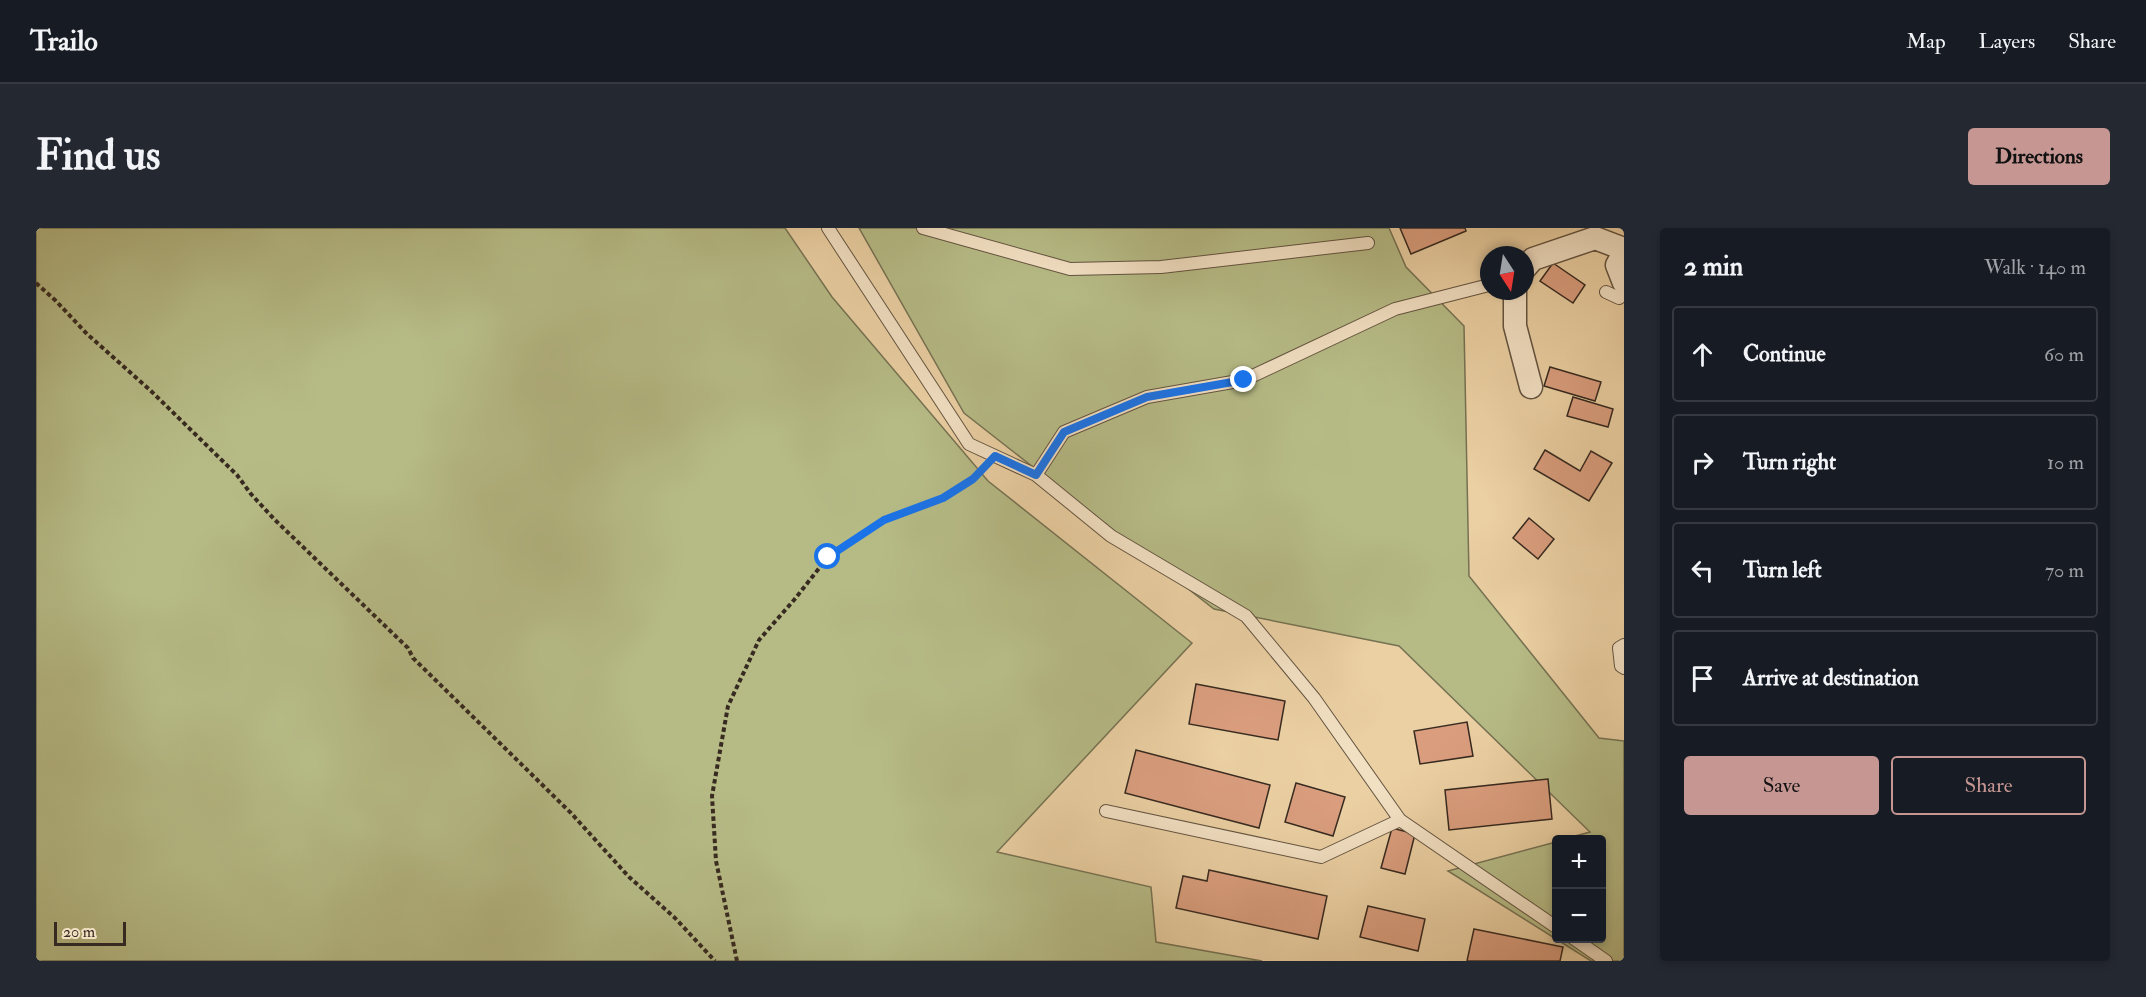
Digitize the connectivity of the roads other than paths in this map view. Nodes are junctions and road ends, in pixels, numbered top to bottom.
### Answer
1 (828, 228) edge
2 (923, 228) edge
3 (1368, 243) dead end
4 (1624, 251) edge
5 (1534, 259) edge
6 (1480, 287) edge
7 (1615, 287) edge
8 (1624, 294) edge
9 (1515, 300) edge
10 (1531, 387) dead end
11 (1036, 475) junction
12 (1624, 645) edge
13 (1624, 668) edge
14 (1106, 811) dead end
15 (1400, 820) junction
16 (1552, 924) edge
17 (1579, 943) edge
18 (1606, 961) edge

1 - 11 lane
2 - 3 lane
4 - 5 street
4 - 7 street
6 - 11 lane
7 - 8 lane
9 - 10 street
11 - 15 lane
12 - 13 lane
14 - 15 lane
15 - 16 lane
17 - 18 lane

